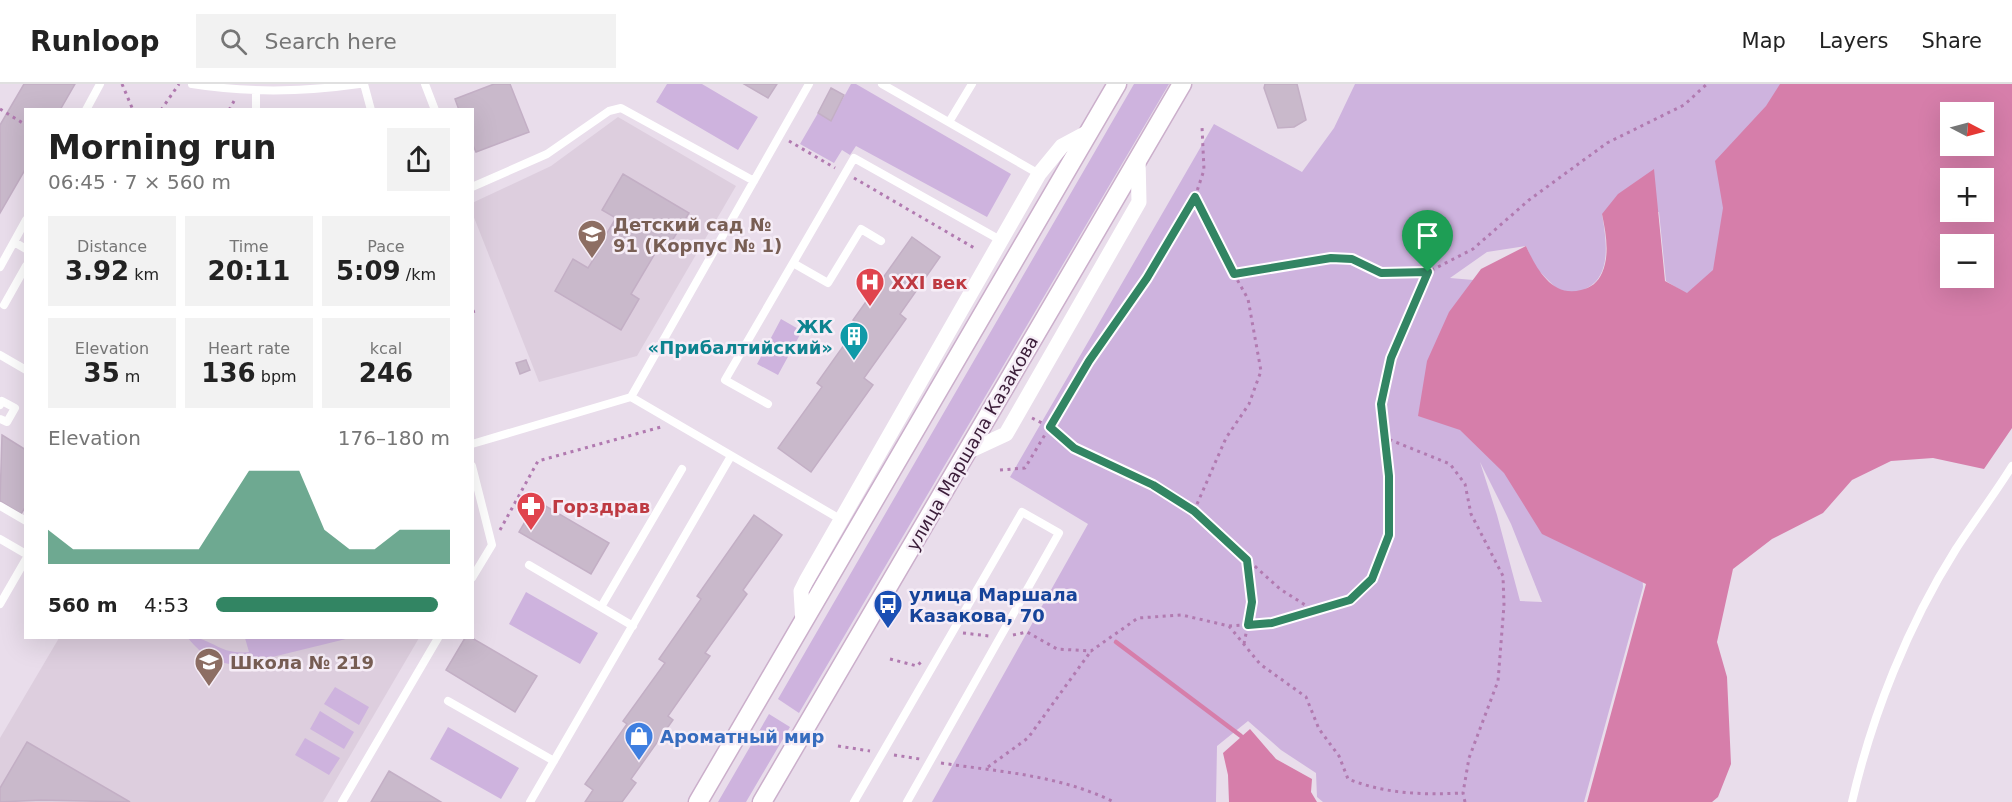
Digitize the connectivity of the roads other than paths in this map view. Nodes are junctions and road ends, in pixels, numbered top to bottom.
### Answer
1 (100, 84) edge
2 (192, 84) edge
3 (359, 84) edge
4 (364, 84) edge
5 (425, 84) edge
6 (809, 84) edge
7 (882, 84) edge
8 (972, 84) edge
9 (1117, 84) edge
10 (1182, 84) edge
11 (256, 90) junction
12 (87, 108) edge
13 (256, 108) edge
14 (370, 108) edge
15 (434, 108) edge
16 (950, 122) junction
17 (1090, 131) junction
18 (1138, 158) junction
19 (1039, 174) junction
20 (754, 181) junction
21 (474, 186) edge
22 (24, 224) edge
23 (881, 241) dead end
24 (14, 242) junction
25 (1003, 242) junction
26 (24, 248) edge
27 (793, 263) junction
28 (0, 267) edge
29 (24, 270) edge
30 (4, 305) dead end
31 (0, 355) edge
32 (24, 369) edge
33 (631, 397) junction
34 (768, 404) dead end
35 (0, 405) edge
36 (0, 418) edge
37 (474, 443) edge
38 (965, 453) junction
39 (731, 456) junction
40 (2012, 466) edge
41 (682, 469) dead end
42 (474, 474) edge
43 (0, 506) edge
44 (840, 519) junction
45 (24, 520) edge
46 (0, 539) edge
47 (24, 553) edge
48 (24, 562) edge
49 (529, 565) dead end
50 (474, 575) edge
51 (0, 604) edge
52 (601, 607) junction
53 (803, 623) junction
54 (633, 626) junction
55 (437, 639) edge
56 (448, 701) dead end
57 (554, 761) junction
58 (764, 800) edge
59 (342, 802) edge
60 (531, 802) edge
61 (698, 802) edge
62 (855, 802) edge
63 (907, 802) edge
64 (1852, 802) edge

1 - 12 lane
2 - 11 lane
3 - 11 lane
4 - 14 lane
5 - 15 lane
6 - 20 lane
7 - 16 lane
8 - 16 lane
9 - 17 street
10 - 18 street, улица Маршала Казакова
11 - 13 lane
16 - 19 lane
17 - 19 street
17 - 53 street
18 - 38 street, улица Маршала Казакова
18 - 38 street
19 - 25 street
20 - 21 lane
20 - 33 lane
22 - 24 lane
23 - 27 lane
24 - 26 lane
24 - 28 lane
25 - 27 lane
25 - 44 street
27 - 34 lane
29 - 30 lane
31 - 32 lane
33 - 37 lane
33 - 39 lane
35 - 36 lane
38 - 58 street, улица Маршала Казакова
39 - 44 lane
39 - 54 lane
40 - 64 lane
41 - 52 lane
42 - 50 lane
43 - 45 lane
44 - 53 street
46 - 47 lane
48 - 51 lane
49 - 52 lane
52 - 54 lane
53 - 61 street
54 - 57 lane
55 - 59 lane
56 - 57 lane
57 - 60 lane
62 - 63 lane

